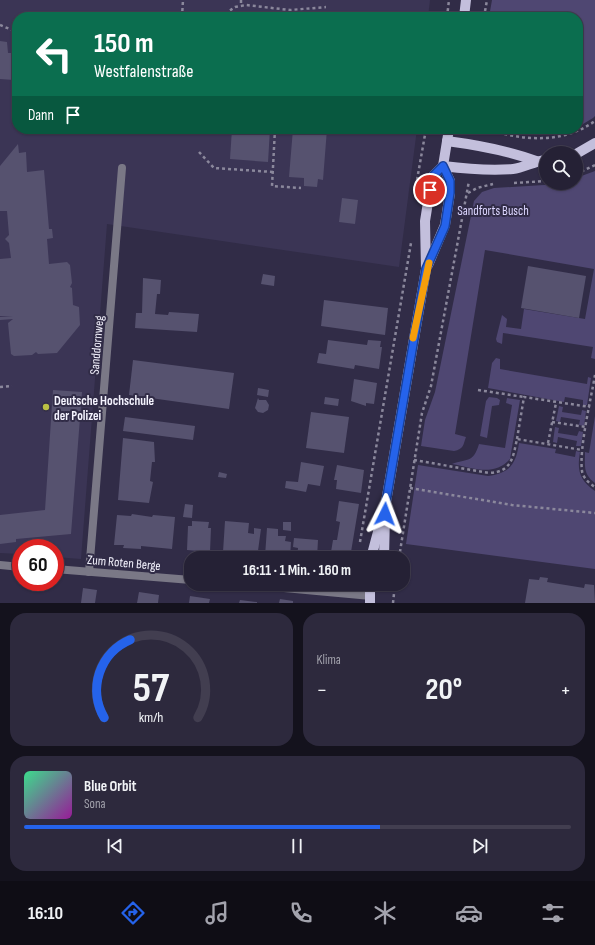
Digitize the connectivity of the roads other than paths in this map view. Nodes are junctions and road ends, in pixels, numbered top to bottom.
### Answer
1 (466, 0) edge
2 (465, 12) edge
3 (448, 134) edge
4 (447, 141) junction
5 (595, 143) edge
6 (583, 150) edge
7 (536, 160) joint
8 (443, 166) junction
9 (122, 168) dead end
10 (426, 269) junction
11 (386, 502) junction
12 (373, 551) edge
13 (384, 551) edge
14 (0, 566) edge
15 (12, 566) edge
16 (64, 570) edge
17 (89, 572) junction
18 (184, 579) edge
19 (302, 591) edge
20 (371, 599) edge

1 - 2 main road
3 - 4 main road
4 - 7 main road
4 - 8 main road
5 - 6 main road
7 - 8 main road
8 - 10 main road
8 - 10 main road
9 - 17 street, Sanddornweg
10 - 11 main road
11 - 12 main road
11 - 13 main road
14 - 15 street
16 - 17 street, Zum Roten Berge
17 - 18 street, Zum Roten Berge
19 - 20 street

